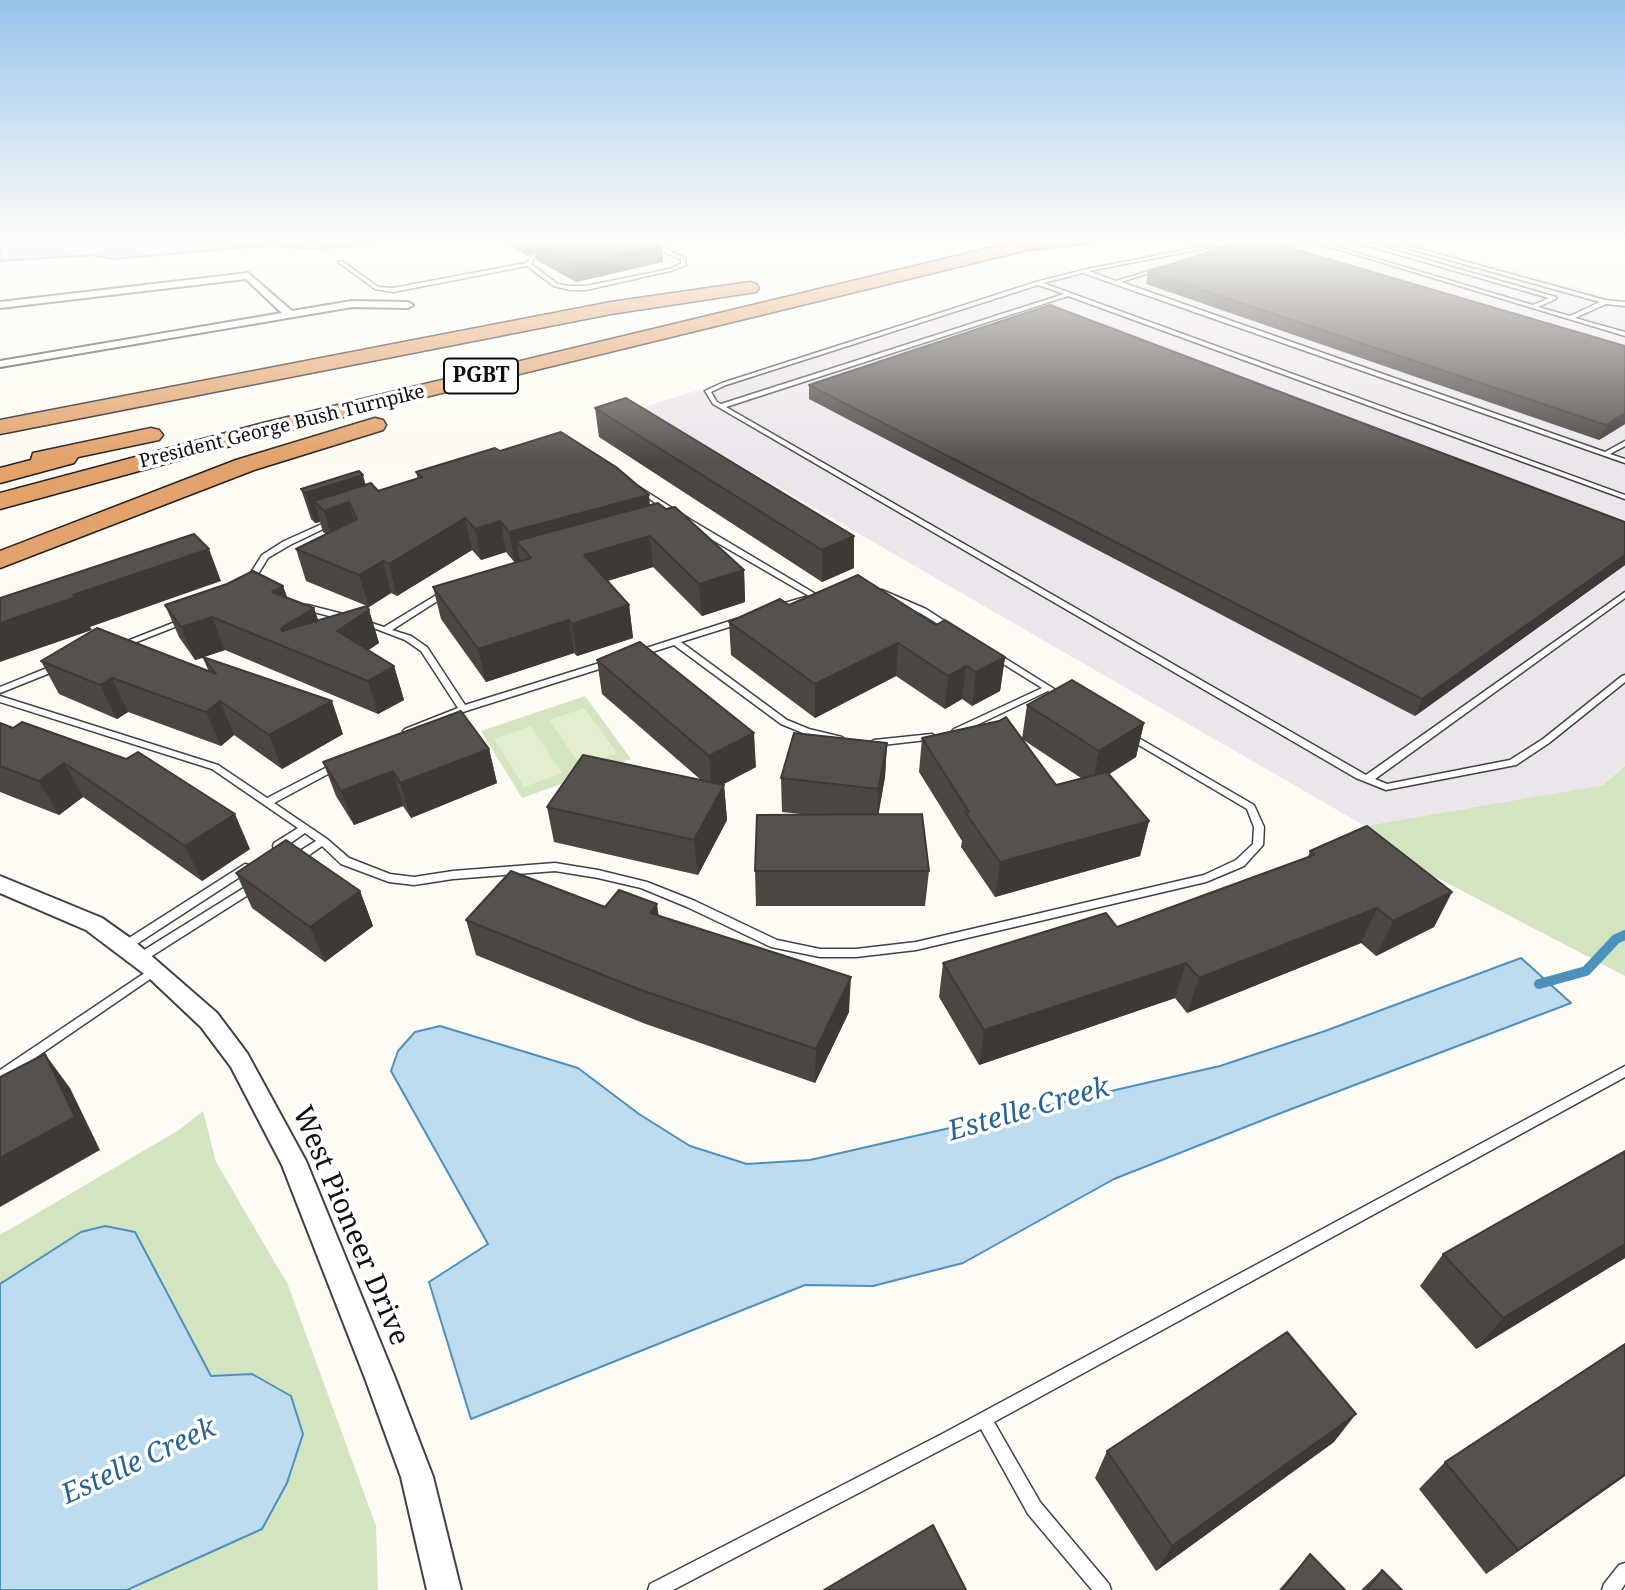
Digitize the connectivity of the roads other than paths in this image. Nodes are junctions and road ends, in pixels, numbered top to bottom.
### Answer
1 (287, 312) edge
2 (306, 312) edge
3 (589, 312) edge
4 (650, 312) edge
5 (745, 312) edge
6 (947, 312) edge
7 (1013, 312) edge
8 (1119, 312) edge
9 (1203, 312) edge
10 (1550, 312) edge
11 (1583, 312) edge
12 (290, 315) junction
13 (1570, 318) junction
14 (692, 325) junction
15 (1625, 334) edge
16 (0, 364) edge
17 (427, 365) dead end
18 (722, 406) junction
19 (0, 427) edge
20 (176, 428) dead end
21 (151, 435) junction
22 (1625, 443) edge
23 (1605, 454) junction
24 (1625, 461) edge
25 (0, 466) edge
26 (0, 475) edge
27 (630, 483) edge
28 (1625, 497) edge
29 (0, 501) edge
30 (345, 519) edge
31 (688, 522) junction
32 (674, 525) edge
33 (0, 560) edge
34 (453, 589) edge
35 (864, 589) edge
36 (246, 592) edge
37 (1625, 594) edge
38 (297, 605) edge
39 (764, 613) edge
40 (751, 617) edge
41 (192, 618) edge
42 (387, 629) junction
43 (957, 632) edge
44 (675, 642) junction
45 (116, 646) edge
46 (980, 646) edge
47 (635, 655) edge
48 (622, 659) edge
49 (64, 665) edge
50 (1625, 678) edge
51 (1048, 688) junction
52 (0, 690) edge
53 (0, 699) edge
54 (1072, 702) edge
55 (463, 709) junction
56 (1120, 730) edge
57 (400, 734) edge
58 (855, 742) edge
59 (866, 743) edge
60 (354, 756) edge
61 (1368, 779) junction
62 (267, 802) junction
63 (304, 830) junction
64 (323, 841) junction
65 (265, 855) edge
66 (253, 862) edge
67 (282, 867) edge
68 (261, 881) edge
69 (0, 884) edge
70 (140, 958) junction
71 (1625, 1071) edge
72 (0, 1077) edge
73 (984, 1419) junction
74 (1625, 1571) edge
75 (443, 1590) edge
76 (656, 1590) edge
77 (1103, 1590) edge
78 (1610, 1590) edge

1 - 12 street
2 - 12 street
3 - 19 highway, President George Bush Turnpike / PGBT
4 - 17 highway, President George Bush Turnpike / PGBT
5 - 14 highway, President George Bush Turnpike / PGBT
6 - 18 lane
7 - 18 lane
8 - 28 lane
9 - 23 lane
10 - 13 lane
11 - 13 lane
12 - 16 street
13 - 15 lane
14 - 29 highway, President George Bush Turnpike / PGBT
14 - 33 highway
18 - 61 lane
20 - 21 highway, President George Bush Turnpike
21 - 25 highway
21 - 26 highway, President George Bush Turnpike
22 - 23 lane
23 - 24 lane
27 - 31 lane
30 - 36 lane
31 - 32 lane
31 - 39 lane
34 - 42 lane
35 - 43 lane
37 - 61 lane
38 - 42 lane
40 - 44 lane
41 - 45 lane
42 - 55 lane
44 - 47 lane
44 - 58 lane
46 - 51 lane
48 - 55 lane
49 - 52 lane
50 - 61 lane
51 - 54 lane
51 - 59 lane
53 - 62 lane
55 - 57 lane
56 - 64 lane
60 - 62 lane
62 - 63 lane
63 - 64 lane
63 - 65 lane
64 - 67 lane
66 - 70 lane
68 - 70 lane
69 - 70 street, West Pioneer Drive
70 - 72 lane
70 - 75 street, West Pioneer Drive
71 - 73 lane
73 - 76 lane
73 - 77 lane
74 - 78 lane

